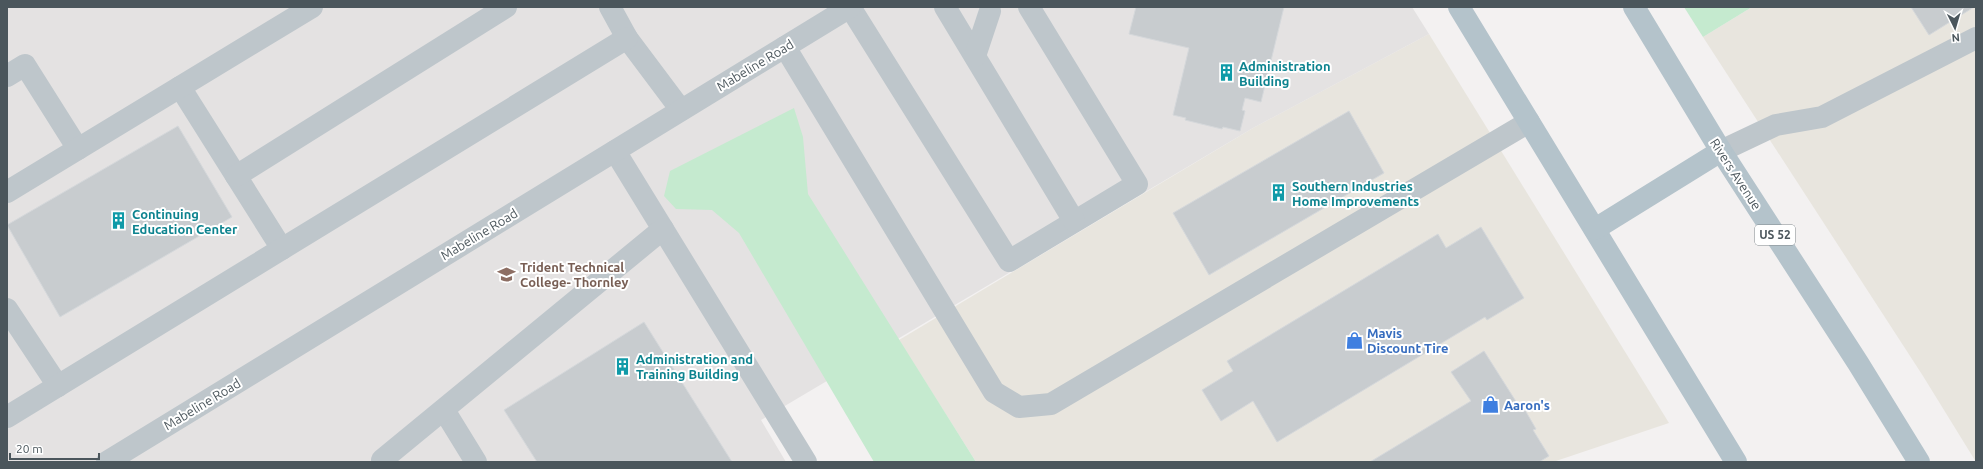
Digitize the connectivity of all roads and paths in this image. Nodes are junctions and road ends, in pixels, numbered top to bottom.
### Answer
1 (312, 7) edge
2 (506, 7) edge
3 (610, 7) edge
4 (850, 7) edge
5 (945, 7) edge
6 (1029, 7) edge
7 (1459, 7) edge
8 (1634, 7) edge
9 (992, 8) edge
10 (289, 13) edge
11 (627, 38) junction
12 (1976, 38) edge
13 (785, 47) junction
14 (975, 56) junction
15 (7, 76) edge
16 (180, 87) junction
17 (681, 110) junction
18 (1529, 122) junction
19 (78, 149) junction
20 (615, 151) junction
21 (1721, 151) junction
22 (236, 176) junction
23 (7, 192) edge
24 (1074, 221) junction
25 (663, 229) junction
26 (1596, 229) junction
27 (282, 249) junction
28 (7, 309) edge
29 (58, 386) junction
30 (444, 410) junction
31 (7, 417) edge
32 (107, 462) edge
33 (383, 462) edge
34 (476, 462) edge
35 (806, 462) edge
36 (1736, 462) edge
37 (1919, 462) edge

1 - 10 street
2 - 22 street
3 - 11 street
4 - 13 street, Mabeline Road
4 - 24 street
5 - 14 street
6 - 24 street
7 - 18 main road
8 - 21 main road, Rivers Avenue / US 52
9 - 14 street
10 - 16 street
11 - 17 street
11 - 27 street
12 - 21 street
13 - 17 street, Mabeline Road
13 - 18 street
14 - 24 street
15 - 19 street
16 - 19 street
16 - 22 street
17 - 20 street, Mabeline Road
18 - 26 main road
19 - 23 street
20 - 25 street
20 - 32 street, Mabeline Road
21 - 26 main road
21 - 37 main road, Rivers Avenue / US 52
22 - 27 street
25 - 30 street
25 - 35 street
26 - 36 main road
27 - 29 street
28 - 29 street
29 - 31 street
30 - 33 street
30 - 34 street

